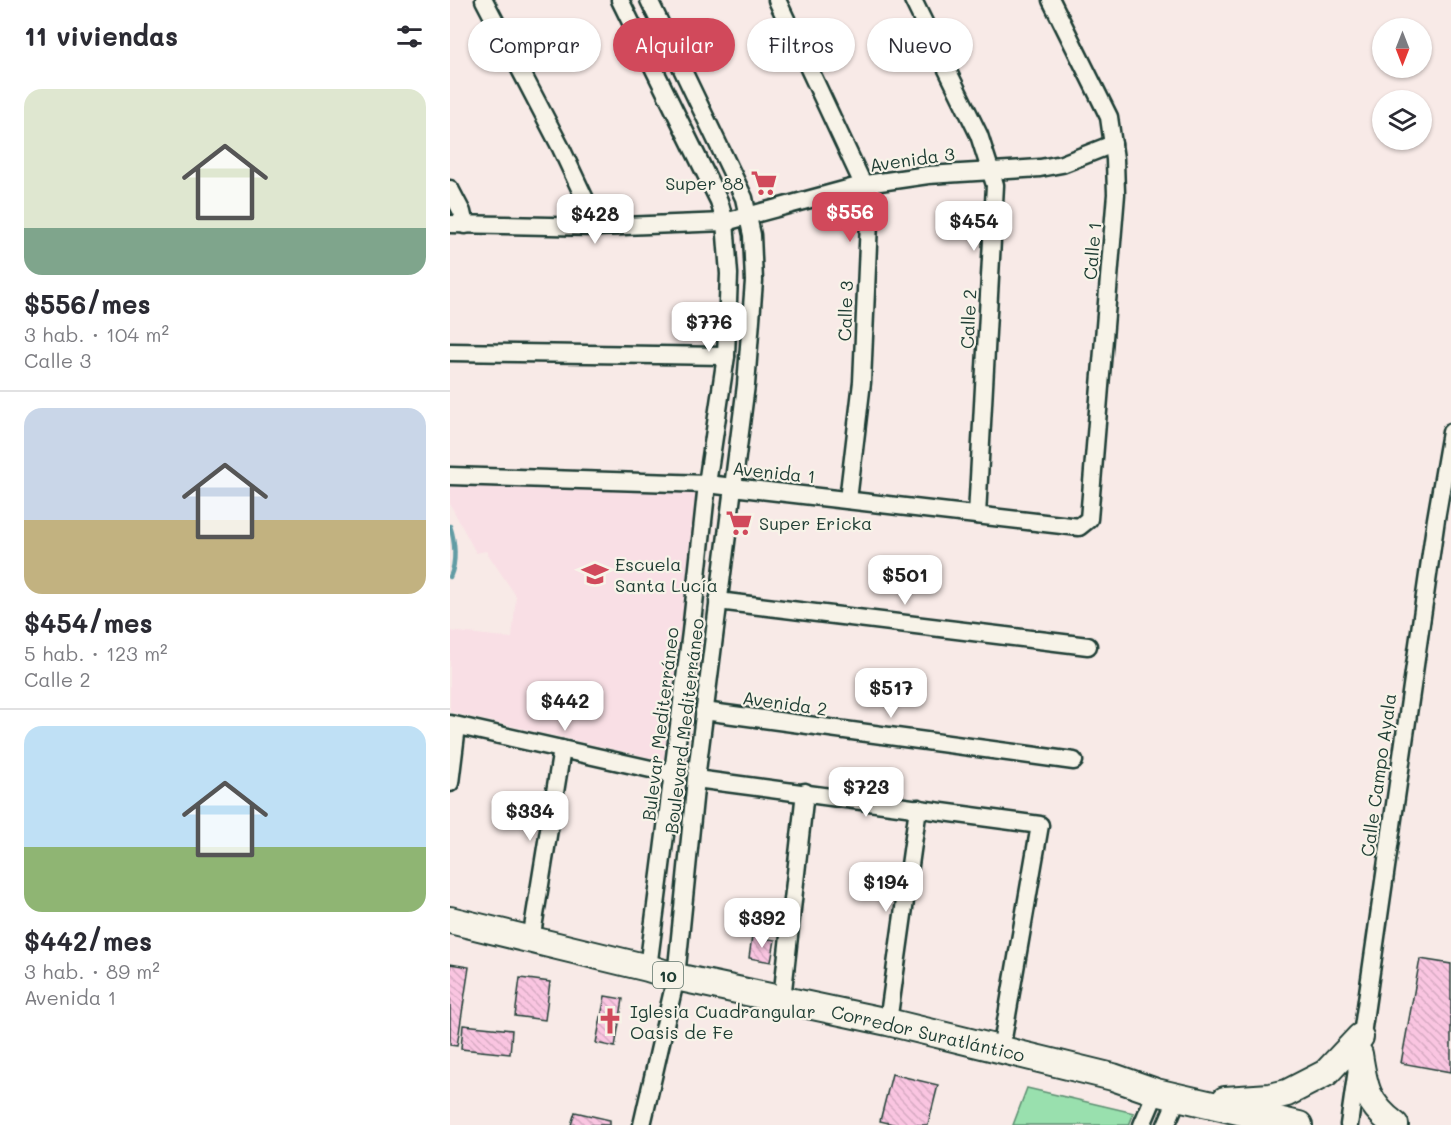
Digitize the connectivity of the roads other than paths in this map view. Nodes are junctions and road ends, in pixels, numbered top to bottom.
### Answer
1 (484, 0) edge
2 (620, 0) edge
3 (649, 0) edge
4 (777, 0) edge
5 (913, 0) edge
6 (1051, 0) edge
7 (1113, 144) junction
8 (991, 171) junction
9 (864, 185) junction
10 (450, 189) edge
11 (748, 215) junction
12 (725, 222) junction
13 (458, 224) edge
14 (598, 227) junction
15 (450, 352) edge
16 (726, 356) junction
17 (1451, 432) edge
18 (450, 476) edge
19 (707, 484) junction
20 (733, 488) junction
21 (848, 500) junction
22 (977, 515) junction
23 (1089, 519) joint
24 (718, 601) junction
25 (1088, 646) dead end
26 (704, 711) junction
27 (453, 725) edge
28 (562, 749) junction
29 (1074, 761) dead end
30 (673, 774) junction
31 (696, 778) junction
32 (450, 783) edge
33 (805, 792) junction
34 (918, 808) junction
35 (450, 920) edge
36 (531, 940) junction
37 (648, 968) junction
38 (676, 977) junction
39 (782, 999) junction
40 (888, 1022) junction
41 (1360, 1046) junction
42 (1001, 1050) junction
43 (1178, 1097) junction
44 (642, 1125) edge
45 (1142, 1125) edge
46 (1166, 1125) edge
47 (1299, 1125) edge
48 (1349, 1125) edge
49 (1395, 1125) edge

1 - 14 street
2 - 12 street
3 - 11 street, Boulevard Mediterráneo
4 - 9 street, Calle 3
5 - 8 street, Calle 2
6 - 7 street, Calle 1
7 - 8 street, Avenida 3
7 - 23 street, Calle 1
8 - 9 street, Avenida 3
8 - 22 street, Calle 2
9 - 11 street, Avenida 3
9 - 21 street, Calle 3
10 - 13 street
11 - 12 street, Avenida 3
11 - 20 street, Boulevard Mediterráneo
12 - 14 street, Avenida 3
12 - 16 street
13 - 14 street, Avenida 3
15 - 16 street
16 - 19 street
17 - 41 street, Calle Campo Ayala
18 - 19 street, Avenida 1
19 - 20 street, Avenida 1
19 - 30 street, Bulevar Mediterráneo
20 - 21 street, Avenida 1
20 - 24 street, Boulevard Mediterráneo
21 - 22 street, Avenida 1
22 - 23 street, Avenida 1
24 - 25 street
24 - 26 street, Boulevard Mediterráneo
26 - 29 street, Avenida 2
26 - 31 street, Boulevard Mediterráneo
27 - 28 street
27 - 32 street
28 - 30 street
28 - 36 street
30 - 37 street, Bulevar Mediterráneo
31 - 33 street
31 - 38 street, Boulevard Mediterráneo
33 - 34 street
33 - 39 street
34 - 40 street
34 - 42 street
35 - 36 main road, Corredor Suratlántico / 10
36 - 37 main road, Corredor Suratlántico / 10
37 - 38 main road, Corredor Suratlántico / 10
38 - 39 main road, Corredor Suratlántico / 10
38 - 44 street, Boulevard Mediterráneo
39 - 40 main road, Corredor Suratlántico / 10
40 - 42 main road, Corredor Suratlántico / 10
41 - 43 main road
41 - 48 street, Calle Campo Ayala
41 - 49 main road
42 - 43 main road, Corredor Suratlántico / 10
43 - 45 street
43 - 46 street
43 - 47 main road, Corredor Suratlántico / 10

